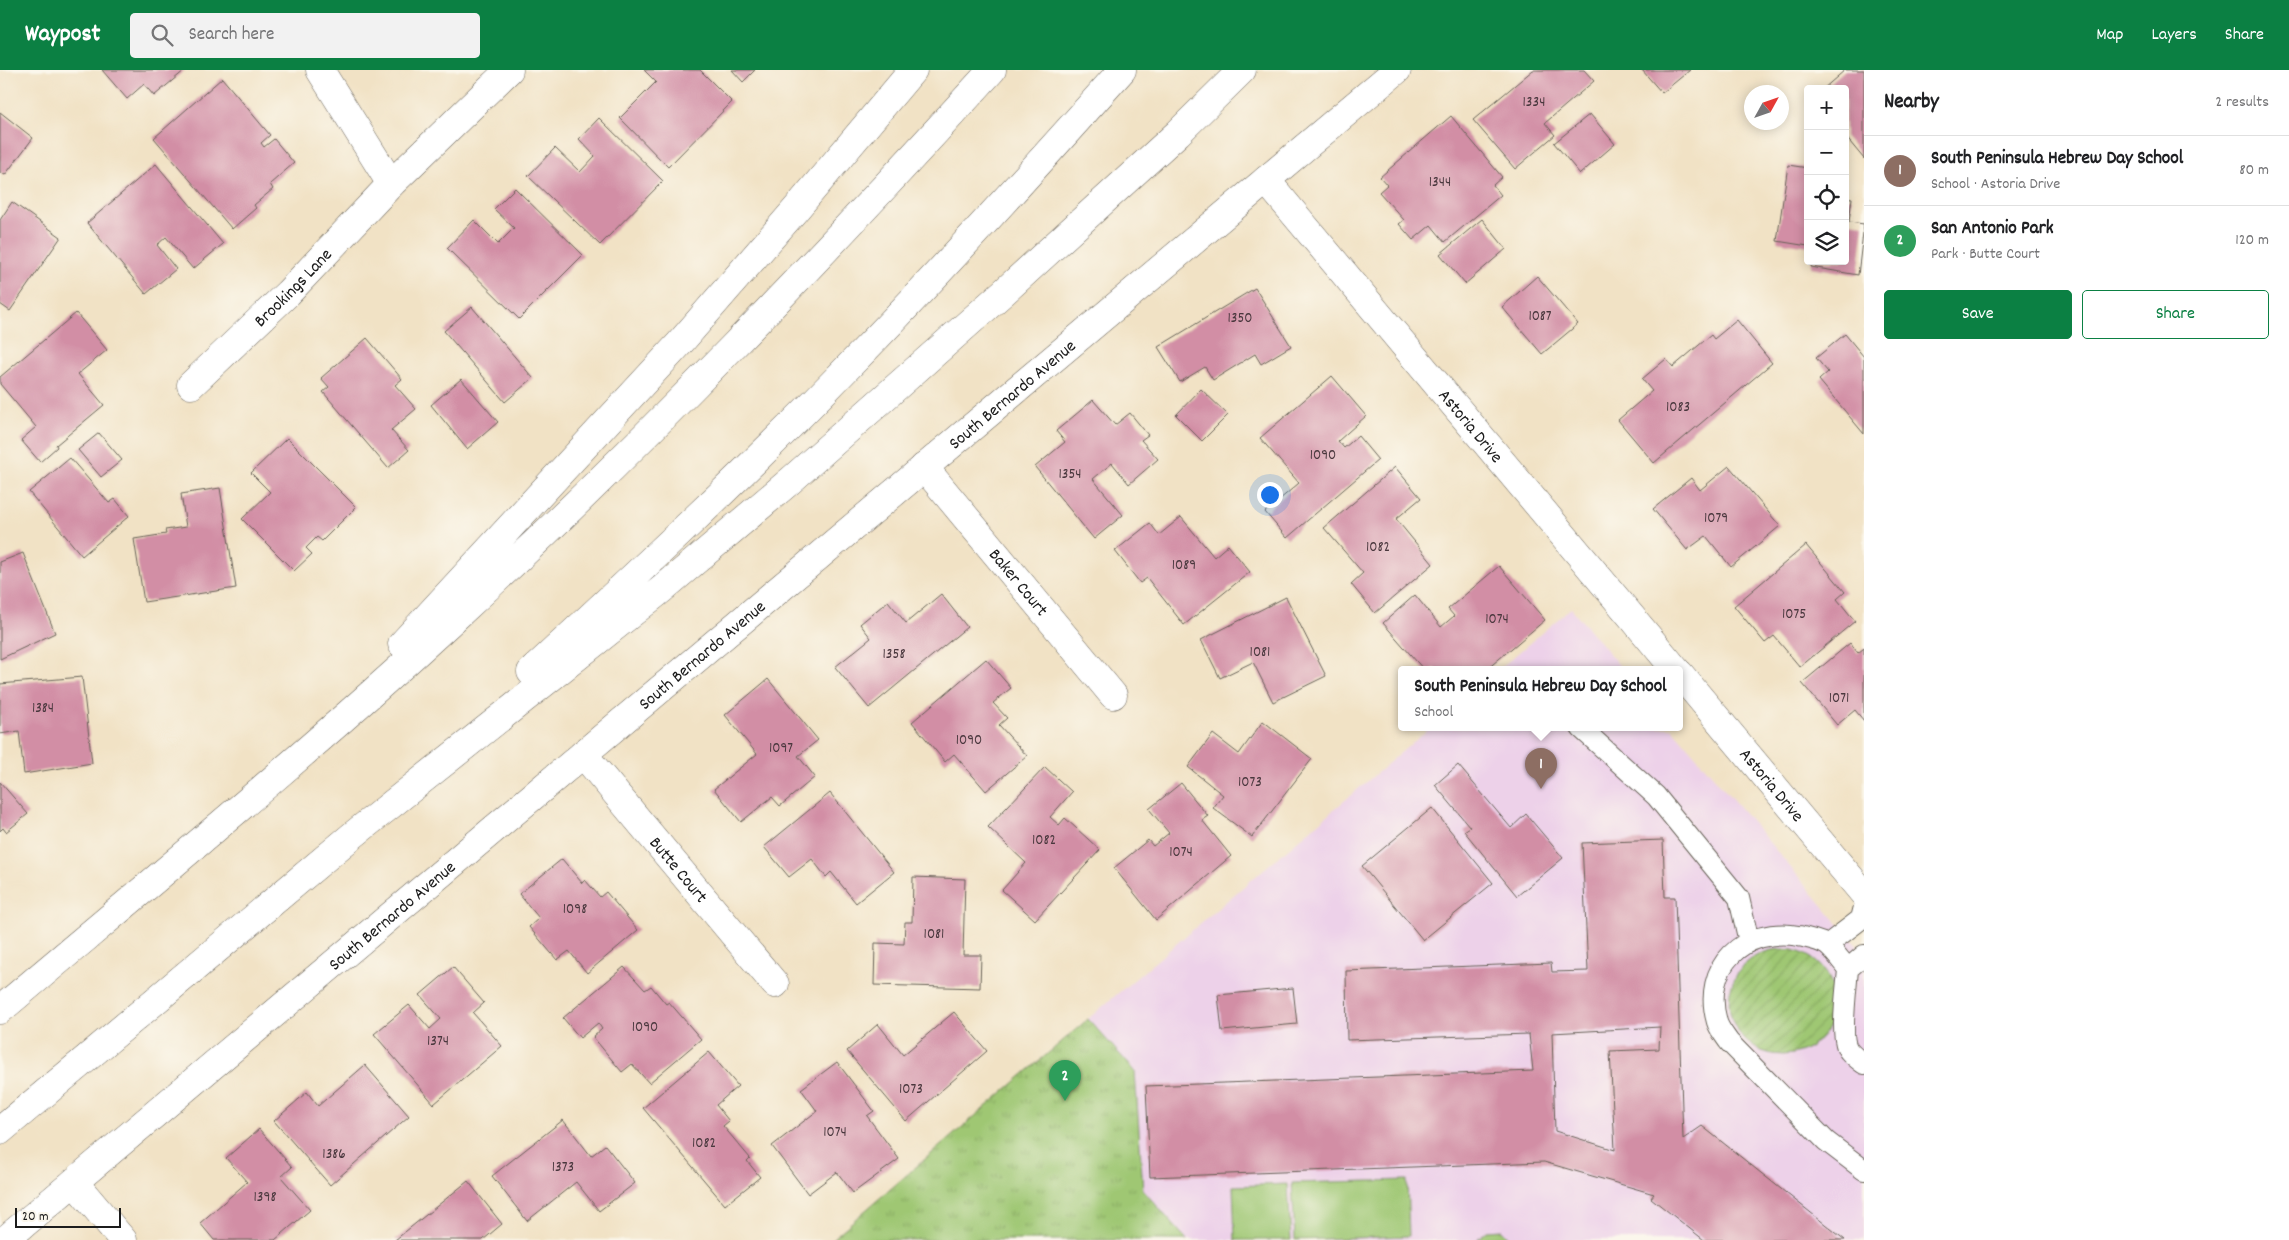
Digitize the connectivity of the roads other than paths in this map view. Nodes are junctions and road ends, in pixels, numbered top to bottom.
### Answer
1 (320, 70) edge
2 (509, 70) edge
3 (913, 70) edge
4 (992, 70) edge
5 (1122, 70) edge
6 (1242, 70) edge
7 (1397, 70) edge
8 (1266, 180) junction
9 (391, 184) junction
10 (191, 385) dead end
11 (924, 467) junction
12 (1673, 666) edge
13 (1683, 677) edge
14 (1114, 695) dead end
15 (1584, 731) edge
16 (583, 754) junction
17 (289, 767) junction
18 (353, 835) junction
19 (1860, 880) edge
20 (1864, 907) edge
21 (1749, 942) junction
22 (1827, 944) junction
23 (1864, 955) edge
24 (1848, 969) junction
25 (775, 984) dead end
26 (0, 1010) edge
27 (1864, 1064) edge
28 (0, 1131) edge
29 (1864, 1170) edge
30 (74, 1182) junction
31 (5, 1240) edge
32 (122, 1240) edge

1 - 9 main road
2 - 9 main road, Brookings Lane
3 - 17 main road
4 - 17 main road
5 - 18 main road
6 - 18 main road
7 - 8 main road, South Bernardo Avenue
8 - 11 main road, South Bernardo Avenue
8 - 12 main road, Astoria Drive
9 - 10 main road, Brookings Lane
11 - 14 main road, Baker Court
11 - 16 main road, South Bernardo Avenue
13 - 19 main road, Astoria Drive
15 - 21 lane
16 - 25 main road, Butte Court
16 - 30 main road, South Bernardo Avenue
17 - 26 main road
18 - 28 main road
20 - 22 lane
21 - 22 lane
21 - 29 lane
22 - 24 lane
23 - 24 lane
24 - 27 lane
30 - 31 main road, South Bernardo Avenue
30 - 32 main road

